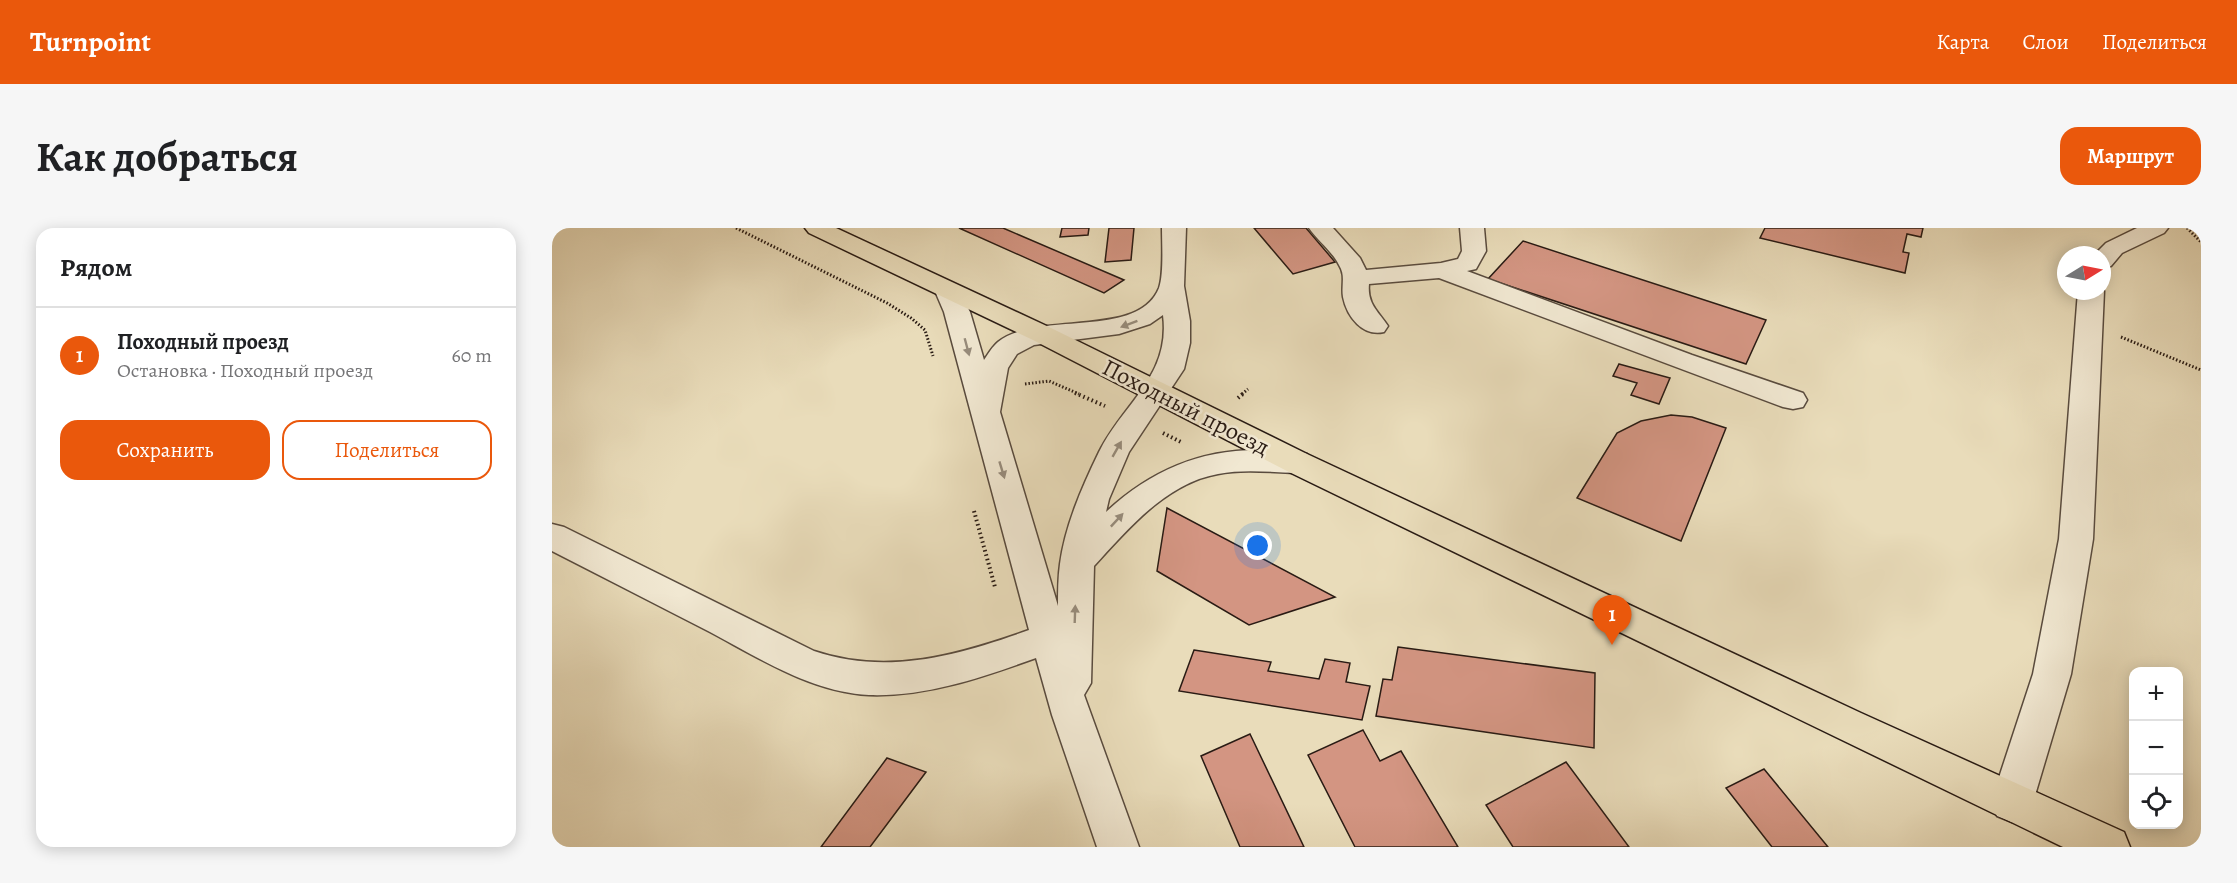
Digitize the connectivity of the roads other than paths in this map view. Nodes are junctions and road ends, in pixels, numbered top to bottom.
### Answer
1 (817, 228) edge
2 (1174, 228) edge
3 (1321, 228) edge
4 (1472, 228) edge
5 (2156, 228) edge
6 (2111, 252) edge
7 (1441, 270) junction
8 (1358, 279) junction
9 (1172, 286) junction
10 (948, 291) junction
11 (2091, 300) edge
12 (1375, 326) dead end
13 (1042, 334) junction
14 (1156, 393) junction
15 (1794, 400) dead end
16 (986, 413) junction
17 (1296, 462) junction
18 (552, 536) edge
19 (1077, 563) junction
20 (1050, 638) junction
21 (1071, 715) junction
22 (2012, 802) junction
23 (1119, 847) edge
24 (2109, 847) edge

1 - 10 main road, Походный проезд
2 - 9 street
3 - 8 street
4 - 7 street
5 - 6 street
7 - 8 street
7 - 15 street
8 - 12 street
9 -> 13 street
9 - 14 street
10 - 13 main road, Походный проезд
10 -> 16 street
11 - 22 street
13 - 14 main road, Походный проезд
13 - 16 street
14 - 17 main road, Походный проезд
19 -> 14 street
16 -> 20 street
19 -> 17 street
17 - 22 main road, Походный проезд
18 - 20 street
21 -> 19 street
20 - 21 street
21 - 23 street
22 - 24 main road, Походный проезд

